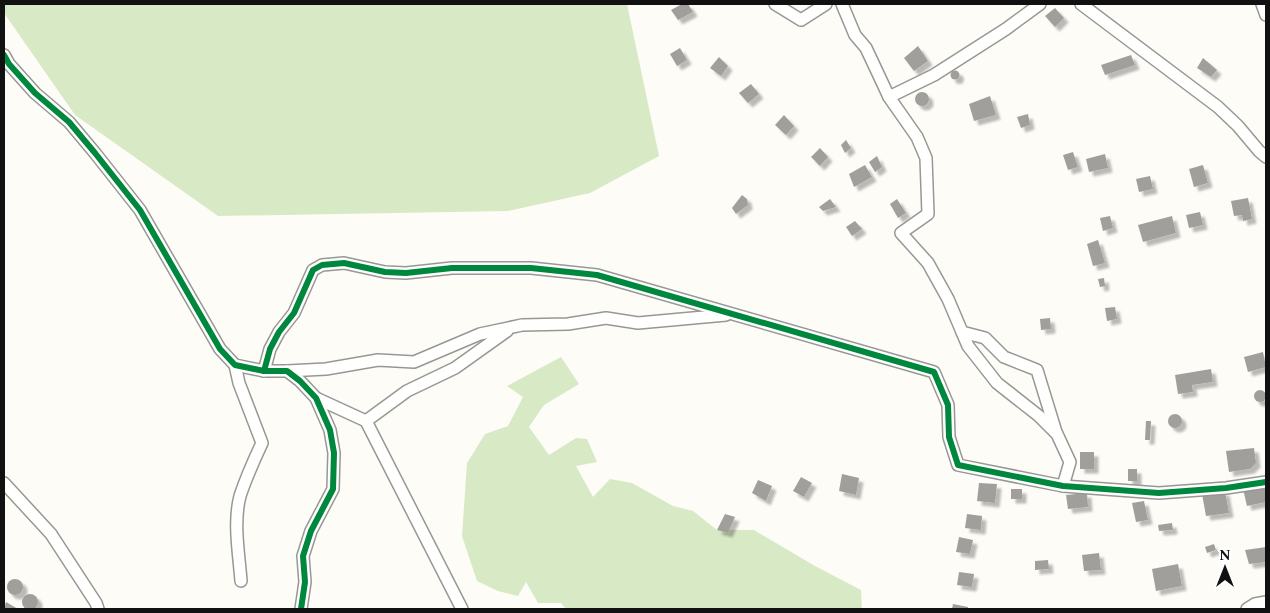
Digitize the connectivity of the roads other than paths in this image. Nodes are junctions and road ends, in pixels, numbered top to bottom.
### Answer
1 (776, 4) edge
2 (826, 4) edge
3 (842, 4) edge
4 (1040, 4) edge
5 (1080, 4) edge
6 (1262, 4) edge
7 (1266, 15) edge
8 (4, 55) edge
9 (889, 97) junction
10 (1266, 157) edge
11 (734, 314) junction
12 (511, 328) junction
13 (962, 332) junction
14 (234, 365) junction
15 (264, 371) junction
16 (287, 371) junction
17 (316, 398) junction
18 (366, 421) junction
19 (1057, 434) junction
20 (1266, 482) edge
21 (4, 483) edge
22 (1063, 486) junction
23 (242, 581) dead end
24 (1266, 602) edge
25 (98, 609) edge
26 (301, 609) edge
27 (462, 609) edge
28 (1247, 609) edge

1 - 2 street
3 - 9 street
4 - 9 street
5 - 10 street
6 - 7 street
8 - 14 street
9 - 13 street
11 - 12 street
11 - 15 street
11 - 22 street
12 - 16 street
12 - 18 street
13 - 19 street
13 - 19 street
14 - 15 street
14 - 23 street
15 - 16 street
16 - 17 street
17 - 18 street
17 - 26 street
18 - 27 street
19 - 22 street
20 - 22 street
21 - 25 street
24 - 28 street

